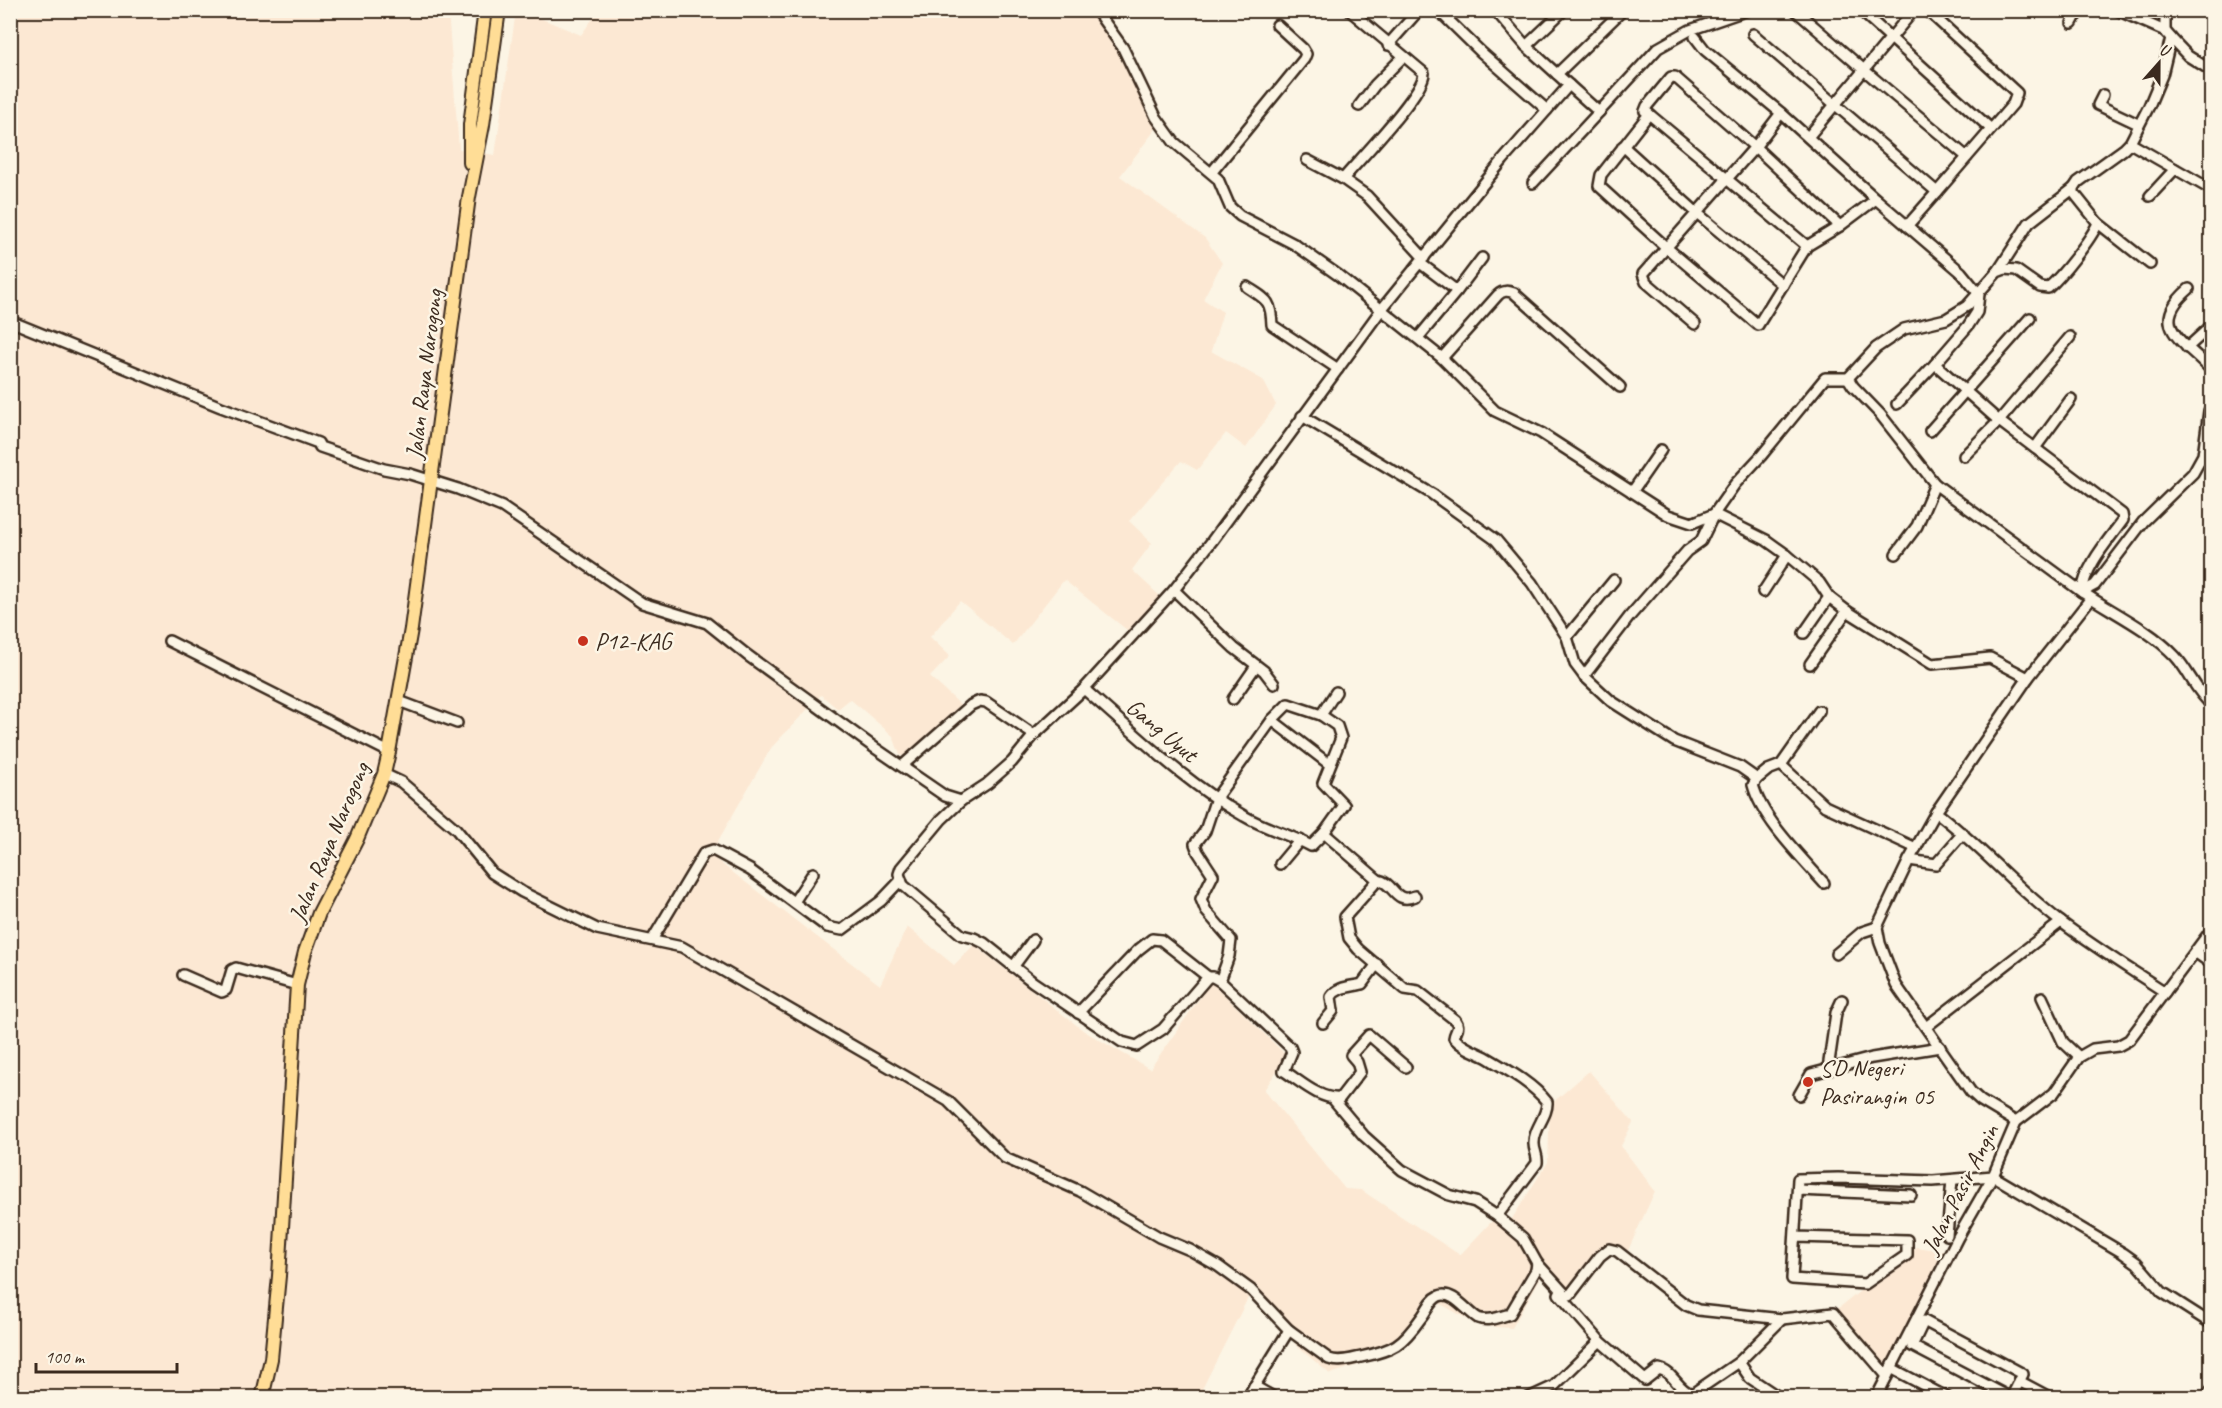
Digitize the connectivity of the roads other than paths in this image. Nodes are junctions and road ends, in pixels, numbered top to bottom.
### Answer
1 (485, 10) edge
2 (499, 10) edge
3 (1096, 10) edge
4 (1349, 10) edge
5 (1419, 10) edge
6 (1438, 10) edge
7 (1495, 10) edge
8 (1564, 10) edge
9 (1623, 10) edge
10 (1748, 10) edge
11 (1795, 10) edge
12 (1860, 10) edge
13 (1914, 10) edge
14 (1927, 10) edge
15 (2079, 10) edge
16 (2117, 10) edge
17 (2165, 10) edge
18 (2072, 23) dead end
19 (1277, 25) dead end
20 (1753, 33) dead end
21 (2168, 34) junction
22 (1695, 37) dead end
23 (1892, 38) junction
24 (1388, 45) junction
25 (1526, 46) junction
26 (1403, 57) junction
27 (1864, 70) junction
28 (2211, 71) edge
29 (1557, 74) junction
30 (1569, 85) junction
31 (2103, 95) dead end
32 (1836, 103) junction
33 (1359, 106) dead end
34 (1546, 110) junction
35 (1599, 112) junction
36 (1781, 113) junction
37 (1649, 114) junction
38 (2138, 124) junction
39 (1991, 129) junction
40 (1808, 136) junction
41 (2130, 143) junction
42 (1623, 146) junction
43 (1755, 147) junction
44 (1967, 157) junction
45 (1307, 160) dead end
46 (2175, 169) junction
47 (1212, 172) junction
48 (1343, 179) junction
49 (1726, 179) junction
50 (1533, 183) dead end
51 (2074, 188) junction
52 (2211, 190) edge
53 (1937, 192) junction
54 (2151, 196) dead end
55 (469, 197) junction
56 (1876, 199) junction
57 (1697, 213) junction
58 (2098, 223) junction
59 (1840, 226) junction
60 (1907, 226) junction
61 (1807, 246) junction
62 (1666, 248) junction
63 (1482, 258) dead end
64 (1422, 261) junction
65 (2150, 264) dead end
66 (1997, 272) junction
67 (1784, 285) junction
68 (1247, 287) dead end
69 (2189, 289) dead end
70 (1458, 291) junction
71 (1979, 294) junction
72 (1381, 310) junction
73 (2030, 318) dead end
74 (10, 321) edge
75 (1695, 324) dead end
76 (2210, 327) edge
77 (2070, 337) dead end
78 (1418, 339) junction
79 (2187, 348) junction
80 (1442, 358) junction
81 (1935, 364) junction
82 (2211, 368) edge
83 (1338, 369) junction
84 (1848, 378) junction
85 (1620, 387) dead end
86 (1965, 392) junction
87 (2071, 399) dead end
88 (1897, 404) dead end
89 (2211, 408) edge
90 (1302, 416) junction
91 (1999, 421) junction
92 (1930, 431) dead end
93 (2035, 448) junction
94 (1661, 450) dead end
95 (1964, 456) dead end
96 (431, 481) junction
97 (1935, 484) junction
98 (1632, 492) junction
99 (1714, 514) junction
100 (1896, 554) dead end
101 (1787, 555) junction
102 (1614, 580) dead end
103 (1174, 590) junction
104 (1763, 592) dead end
105 (2082, 592) junction
106 (1829, 597) junction
107 (2091, 598) junction
108 (1847, 611) junction
109 (1804, 633) dead end
110 (1567, 637) junction
111 (169, 641) dead end
112 (1810, 664) dead end
113 (1256, 666) junction
114 (1584, 676) junction
115 (2028, 678) junction
116 (1274, 684) dead end
117 (1084, 689) junction
118 (1336, 692) dead end
119 (1233, 699) dead end
120 (399, 701) junction
121 (2211, 705) edge
122 (1819, 711) dead end
123 (1321, 715) junction
124 (1272, 720) junction
125 (457, 723) dead end
126 (1034, 735) junction
127 (389, 752) junction
128 (1329, 764) junction
129 (1781, 765) junction
130 (902, 766) junction
131 (384, 774) junction
132 (1757, 779) junction
133 (1216, 798) junction
134 (961, 801) junction
135 (1936, 813) junction
136 (1963, 832) junction
137 (1324, 834) junction
138 (1300, 840) junction
139 (1916, 848) junction
140 (1909, 860) junction
141 (1280, 864) dead end
142 (813, 873) dead end
143 (902, 880) junction
144 (1378, 880) junction
145 (1824, 883) dead end
146 (1415, 896) dead end
147 (794, 902) junction
148 (2061, 922) junction
149 (1877, 927) junction
150 (2211, 929) edge
151 (652, 940) junction
152 (1033, 940) dead end
153 (2195, 952) junction
154 (1836, 954) dead end
155 (1377, 964) junction
156 (2211, 964) edge
157 (1013, 967) junction
158 (183, 975) dead end
159 (1208, 977) junction
160 (1220, 981) junction
161 (297, 985) junction
162 (2165, 992) junction
163 (2042, 997) dead end
164 (1842, 1000) dead end
165 (1078, 1013) junction
166 (1323, 1023) dead end
167 (1926, 1027) junction
168 (1940, 1047) junction
169 (2079, 1057) junction
170 (1406, 1067) dead end
171 (1828, 1069) junction
172 (1799, 1095) dead end
173 (1333, 1099) junction
174 (2016, 1122) junction
175 (1994, 1176) junction
176 (1901, 1180) junction
177 (1952, 1180) junction
178 (1798, 1190) junction
179 (1901, 1194) junction
180 (1911, 1195) dead end
181 (1497, 1216) junction
182 (1947, 1235) dead end
183 (1795, 1237) junction
184 (1537, 1266) junction
185 (1782, 1318) junction
186 (2211, 1324) edge
187 (1289, 1330) junction
188 (1600, 1341) junction
189 (1739, 1362) junction
190 (1889, 1372) junction
191 (2019, 1381) junction
192 (1254, 1386) junction
193 (2211, 1389) edge
194 (2011, 1397) edge
195 (262, 1398) edge
196 (1247, 1398) edge
197 (1275, 1398) edge
198 (1528, 1398) edge
199 (1780, 1398) edge
200 (1876, 1398) edge
201 (1948, 1398) edge
202 (2050, 1398) edge
203 (2205, 1398) edge

1 - 55 main road, Jalan Raya Narogong
2 - 55 main road, Jalan Raya Narogong
3 - 47 street
4 - 24 street
5 - 24 street
6 - 34 street
7 - 25 street
8 - 25 street
9 - 29 street
10 - 35 street
11 - 27 street
12 - 23 street
13 - 23 street
14 - 39 street
15 - 18 street
16 - 21 street
17 - 21 street
19 - 47 street
20 - 32 street
21 - 28 street
21 - 38 street
22 - 36 street
23 - 27 street
23 - 39 street
24 - 26 street
25 - 29 street
26 - 33 street
26 - 48 street
27 - 32 street
27 - 44 street
29 - 30 street
30 - 34 street
30 - 35 street
31 - 38 street
32 - 40 street
32 - 53 street
34 - 64 street
35 - 50 street
36 - 40 street
36 - 43 street
37 - 42 street
37 - 43 street
37 - 49 street
38 - 41 street
39 - 44 street
40 - 56 street
41 - 46 street
41 - 51 street
42 - 57 street
42 - 62 street
43 - 49 street
43 - 59 street
44 - 53 street
45 - 48 street
46 - 52 street
46 - 54 street
47 - 72 street
48 - 64 street
49 - 57 street
49 - 61 street
51 - 58 street
51 - 66 street
53 - 60 street
55 - 96 main road, Jalan Raya Narogong
56 - 59 street
56 - 60 street
57 - 62 street
57 - 67 street
58 - 65 street
58 - 66 street
59 - 61 street
60 - 71 street
61 - 67 street
62 - 67 street
62 - 75 street
63 - 70 street
64 - 70 street
64 - 72 street
66 - 71 street
68 - 83 street
69 - 79 street
70 - 78 street
71 - 81 street
71 - 84 street
72 - 78 street
72 - 83 street
73 - 86 street
74 - 96 street
76 - 79 street
77 - 91 street
78 - 80 street
79 - 82 street
80 - 85 street
80 - 98 street
81 - 86 street
81 - 88 street
83 - 90 street
84 - 97 street
84 - 99 street
86 - 91 street
86 - 92 street
87 - 93 street
89 - 105 street
90 - 103 street
90 - 110 street
91 - 93 street
91 - 95 street
93 - 105 street
94 - 98 street
96 - 120 main road, Jalan Raya Narogong
96 - 130 street
97 - 100 street
97 - 105 street
98 - 99 street
99 - 101 street
99 - 114 street
101 - 104 street
101 - 106 street
102 - 110 street
103 - 113 street
103 - 117 street
105 - 107 street
106 - 108 street
106 - 109 street
107 - 115 street
107 - 121 street
108 - 112 street
108 - 115 street
110 - 114 street
111 - 127 street
113 - 116 street
113 - 119 street
114 - 132 street
115 - 135 street
117 - 126 street
117 - 133 street, Gang Uyut
118 - 123 street
120 - 125 street
120 - 127 main road, Jalan Raya Narogong
122 - 129 street
123 - 124 street
123 - 128 street
124 - 128 street
124 - 133 street
126 - 130 street
126 - 134 street
127 - 131 main road, Jalan Raya Narogong
128 - 137 street
129 - 132 street
129 - 139 street
130 - 134 street
131 - 151 street
131 - 161 main road, Jalan Raya Narogong
132 - 145 street
133 - 138 street, Gang Uyut
133 - 160 street
134 - 143 street
135 - 136 street
135 - 139 street
136 - 140 street
136 - 148 street
137 - 138 street
137 - 144 street
138 - 141 street
139 - 140 street
140 - 149 street
142 - 147 street
143 - 147 street
143 - 157 street
144 - 146 street
144 - 155 street
147 - 151 street
148 - 162 street
148 - 167 street
149 - 154 street
149 - 167 street
150 - 153 street
151 - 187 street
152 - 157 street
153 - 156 street
153 - 162 street
155 - 166 street
155 - 181 street
157 - 165 street
158 - 161 street
159 - 160 street
159 - 165 street
159 - 165 street
160 - 173 street
161 - 195 main road, Jalan Raya Narogong
162 - 169 street
163 - 169 street
164 - 171 street
167 - 168 street
168 - 171 street
168 - 174 street
169 - 174 street, Jalan Pasir Angin
170 - 173 street
171 - 172 street
173 - 181 street
174 - 175 street, Jalan Pasir Angin
175 - 177 street
175 - 186 street
175 - 190 street, Jalan Pasir Angin
176 - 177 street
176 - 178 street
176 - 179 street
177 - 182 street
178 - 179 street
178 - 183 street
179 - 180 street
181 - 184 street
183 - 183 street
184 - 185 street
184 - 187 street
184 - 188 street
185 - 189 street
185 - 190 street
187 - 192 street
188 - 189 street
188 - 198 street
189 - 199 street
190 - 200 street, Jalan Pasir Angin
190 - 201 street
191 - 194 street
191 - 194 street
191 - 202 street
192 - 196 street
192 - 197 street
193 - 203 street

